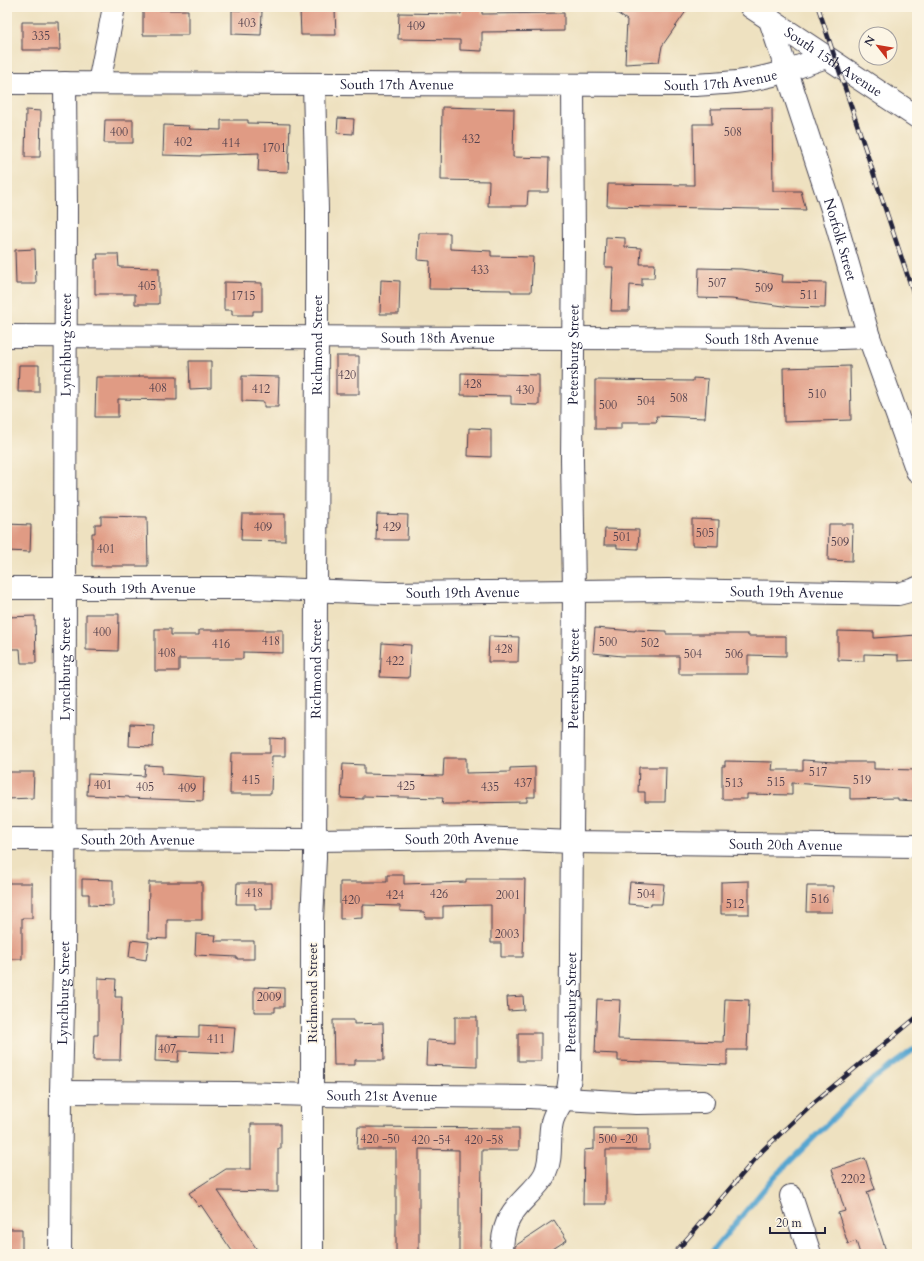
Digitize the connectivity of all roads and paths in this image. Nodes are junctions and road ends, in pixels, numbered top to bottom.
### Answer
1 (114, 7) edge
2 (751, 7) edge
3 (768, 13) edge
4 (826, 57) junction
5 (786, 71) junction
6 (7, 83) edge
7 (65, 83) junction
8 (98, 83) junction
9 (314, 85) junction
10 (573, 85) junction
11 (917, 116) edge
12 (7, 336) edge
13 (65, 336) junction
14 (317, 337) junction
15 (869, 337) junction
16 (573, 338) junction
17 (917, 471) edge
18 (7, 588) edge
19 (917, 588) edge
20 (64, 589) junction
21 (317, 591) junction
22 (574, 592) junction
23 (7, 839) edge
24 (64, 840) junction
25 (315, 840) junction
26 (572, 842) junction
27 (917, 846) edge
28 (60, 1092) junction
29 (312, 1095) junction
30 (564, 1099) junction
31 (703, 1102) dead end
32 (791, 1196) dead end
33 (60, 1254) edge
34 (312, 1254) edge
35 (502, 1254) edge
36 (810, 1254) edge

1 - 8 street
2 - 3 street, South 15th Avenue
3 - 4 street, South 15th Avenue
3 - 5 street, Norfolk Street
4 - 5 street, South 17th Avenue
4 - 11 street, South 15th Avenue
5 - 10 street, South 17th Avenue
5 - 15 street, Norfolk Street
6 - 7 street, South 17th Avenue
7 - 8 street, South 17th Avenue
7 - 13 street, Lynchburg Street
8 - 9 street, South 17th Avenue
9 - 10 street, South 17th Avenue
9 - 14 street, Richmond Street
10 - 16 street, Petersburg Street
12 - 13 street, South 18th Avenue
13 - 14 street, South 18th Avenue
13 - 20 street, Lynchburg Street
14 - 16 street, South 18th Avenue
14 - 21 street, Richmond Street
15 - 16 street, South 18th Avenue
15 - 17 street, Norfolk Street
16 - 22 street, Petersburg Street
18 - 20 street, South 19th Avenue
19 - 22 street, South 19th Avenue
20 - 21 street, South 19th Avenue
20 - 24 street, Lynchburg Street
21 - 22 street, South 19th Avenue
21 - 25 street, Richmond Street
22 - 26 street, Petersburg Street
23 - 24 street, South 20th Avenue
24 - 25 street, South 20th Avenue
24 - 28 street, Lynchburg Street
25 - 26 street, South 20th Avenue
25 - 29 street, Richmond Street
26 - 27 street, South 20th Avenue
26 - 30 street, Petersburg Street
28 - 29 street, South 21st Avenue
28 - 33 street, Lynchburg Street
29 - 30 street, South 21st Avenue
29 - 34 street, Richmond Street
30 - 31 street, South 21st Avenue
30 - 35 street, Petersburg Street
32 - 36 street

